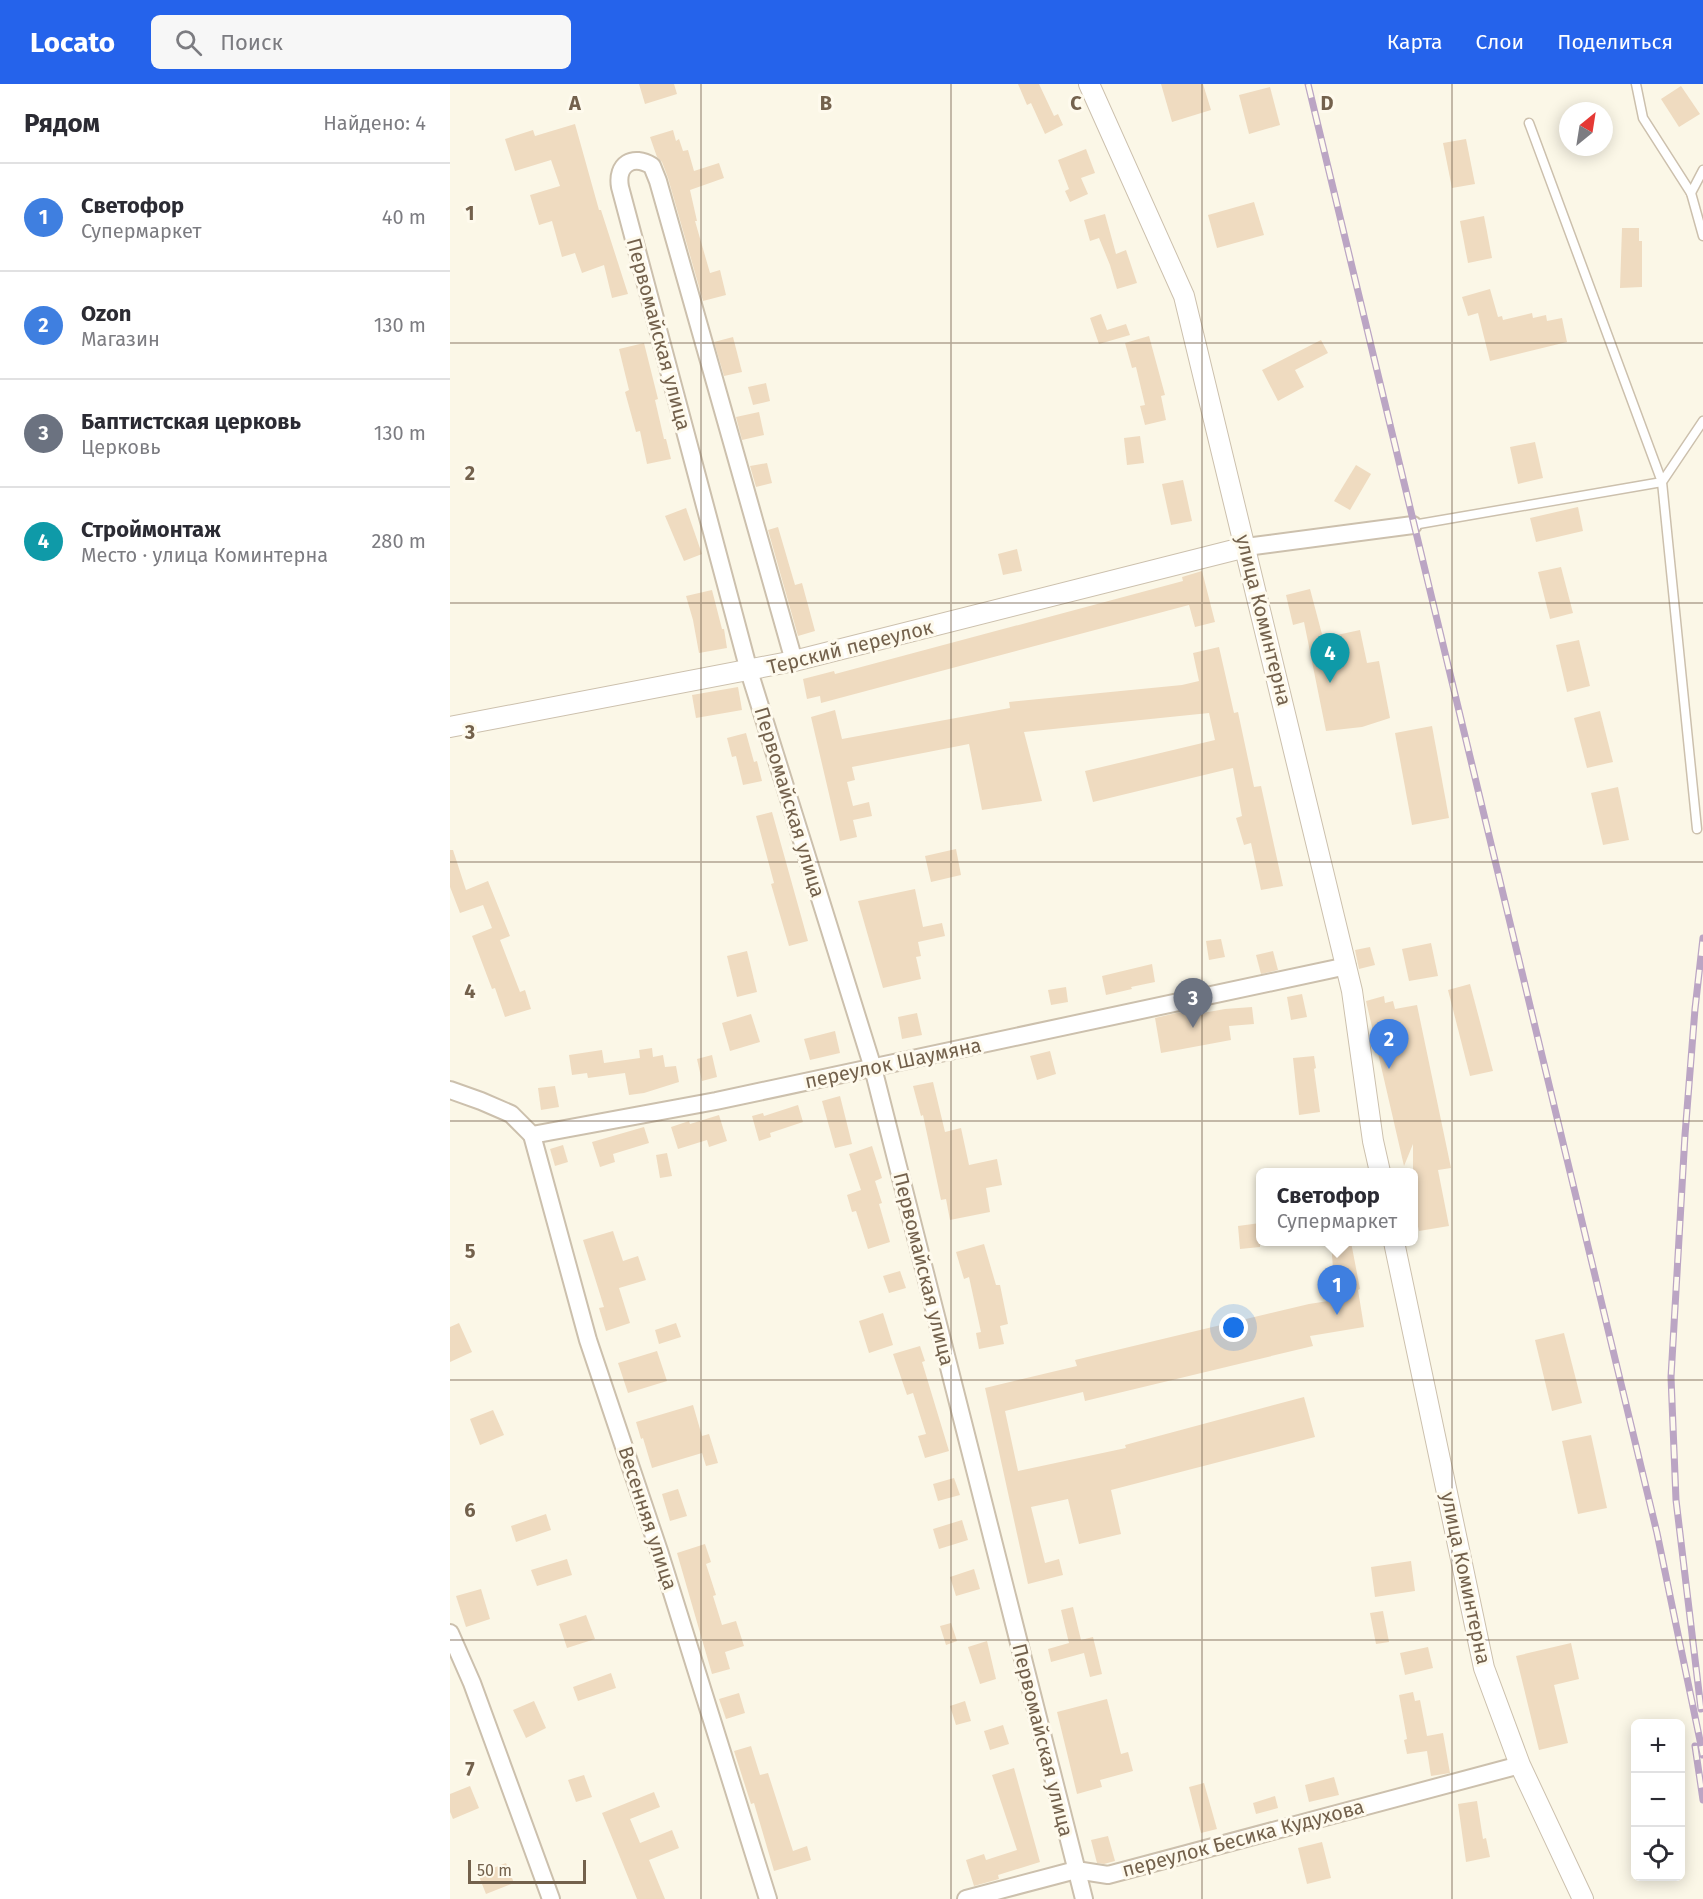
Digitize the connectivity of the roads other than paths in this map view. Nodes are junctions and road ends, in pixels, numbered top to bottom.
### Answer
1 (1089, 84) edge
2 (1636, 84) edge
3 (1528, 123) dead end
4 (1703, 170) edge
5 (1690, 193) junction
6 (1703, 236) edge
7 (1703, 421) edge
8 (1662, 482) junction
9 (1413, 525) joint
10 (1246, 547) junction
11 (794, 661) junction
12 (749, 671) junction
13 (450, 727) edge
14 (1696, 829) dead end
15 (1347, 966) junction
16 (873, 1068) junction
17 (450, 1090) edge
18 (532, 1135) junction
19 (1379, 1168) edge
20 (1396, 1246) edge
21 (450, 1633) edge
22 (1520, 1765) junction
23 (1076, 1870) junction
24 (551, 1899) edge
25 (768, 1899) edge
26 (966, 1899) edge
27 (1084, 1899) edge
28 (1583, 1899) edge

1 - 10 street, улица Коминтерна
2 - 5 lane
3 - 8 lane
4 - 5 lane
5 - 6 lane
7 - 8 lane
8 - 9 lane
8 - 14 lane
9 - 10 street
10 - 11 street, Терский переулок
10 - 15 street, улица Коминтерна
11 - 12 street, Терский переулок
11 - 12 street, Первомайская улица
12 - 13 street, Терский переулок
12 - 16 street, Первомайская улица
15 - 16 street, переулок Шаумяна
15 - 19 street, улица Коминтерна
16 - 18 street, переулок Шаумяна
16 - 23 street, Первомайская улица
17 - 18 street
18 - 25 street, Весенняя улица
20 - 22 street, улица Коминтерна
21 - 24 street
22 - 23 street, переулок Бесика Кудухова
22 - 28 street, улица Коминтерна
23 - 26 street, переулок Бесика Кудухова
23 - 27 street, Первомайская улица

